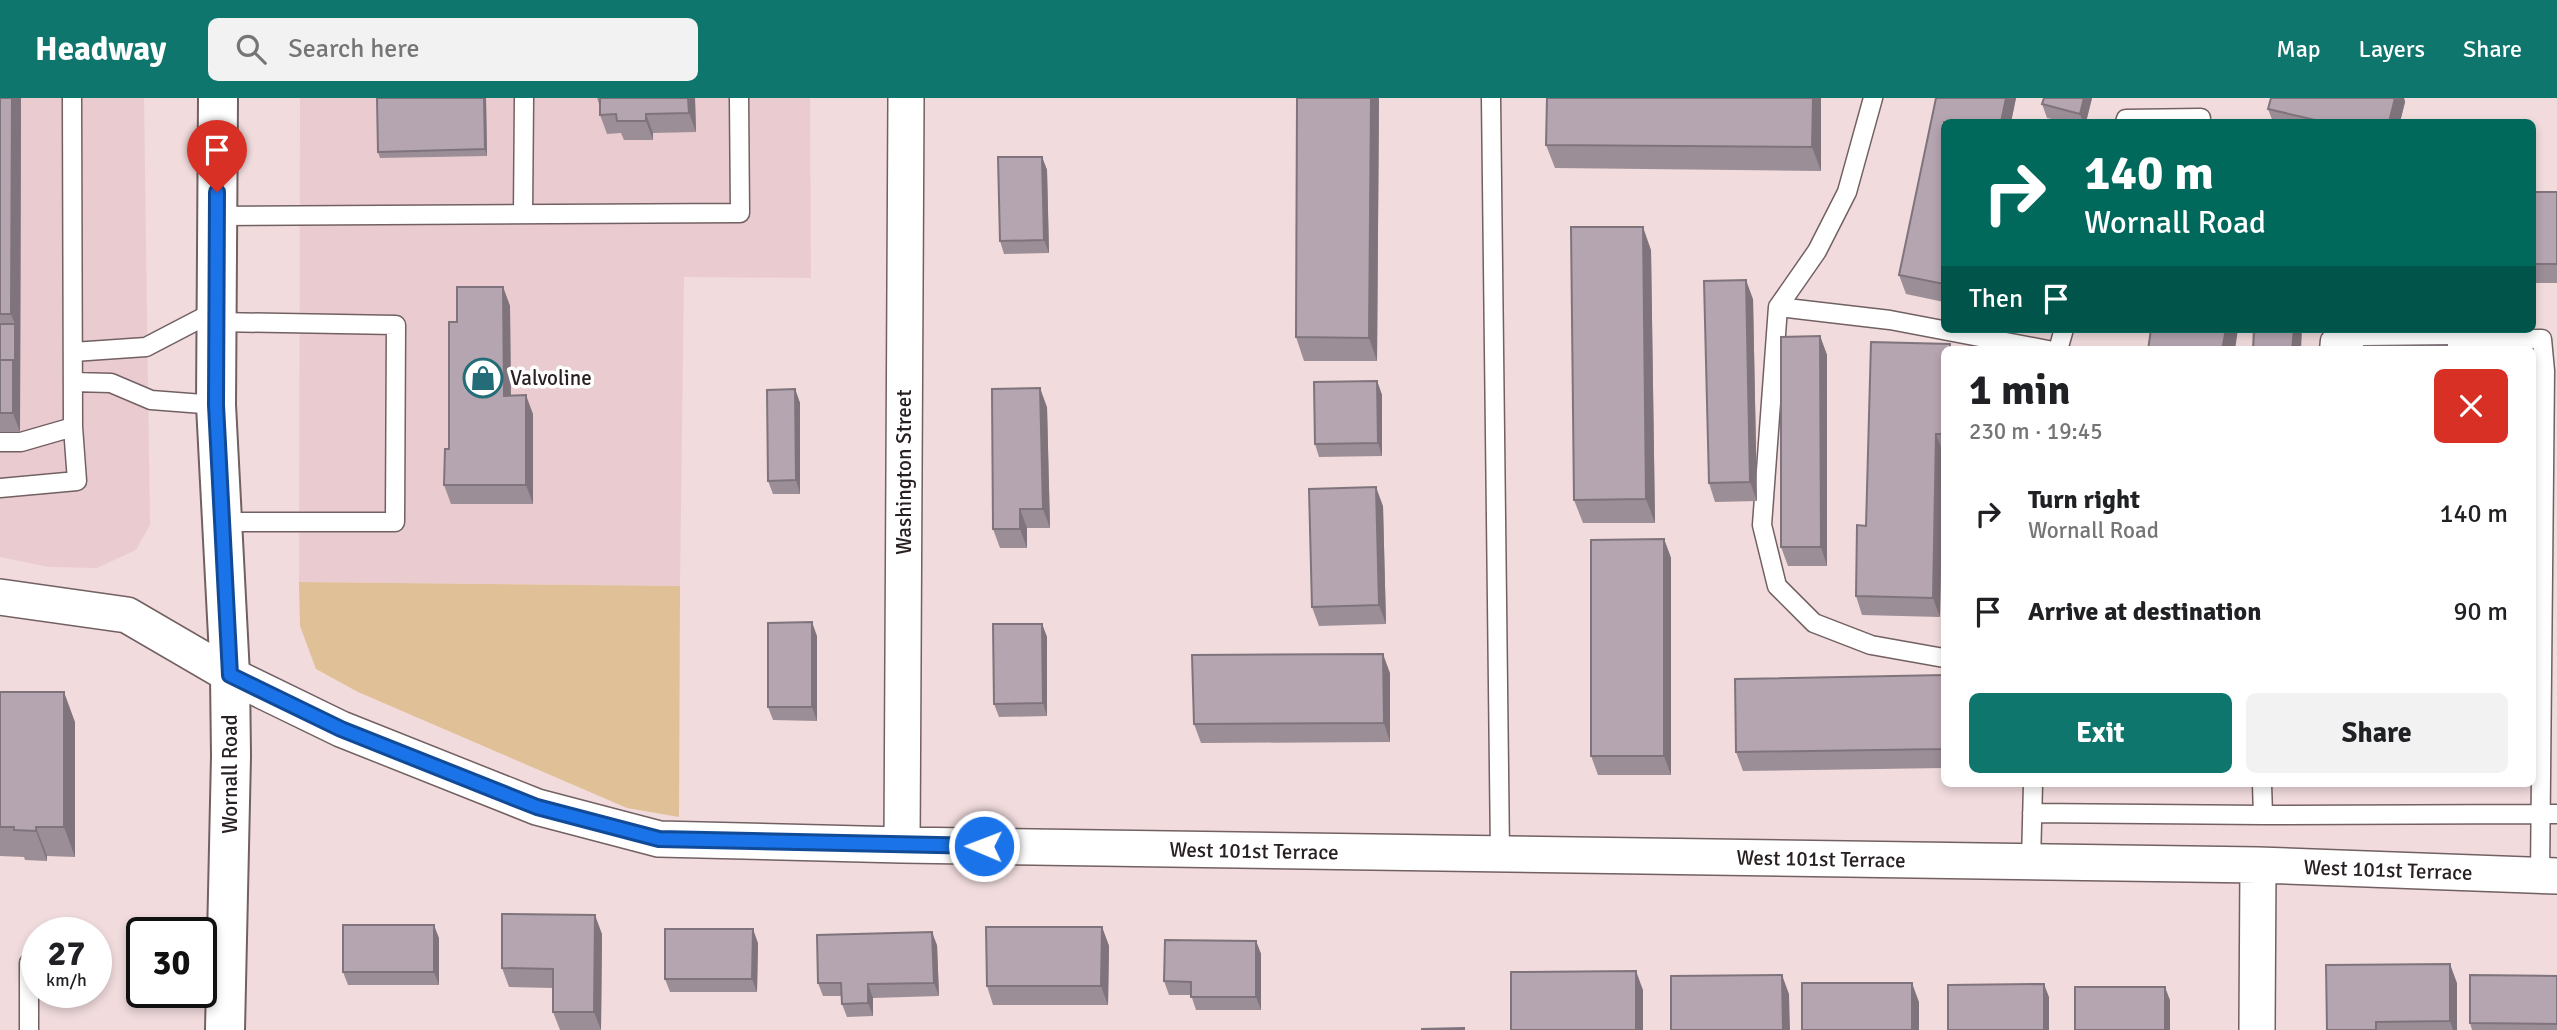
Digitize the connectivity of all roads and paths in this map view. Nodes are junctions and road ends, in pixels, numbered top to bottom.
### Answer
1 (72, 98) edge
2 (218, 98) edge
3 (524, 98) edge
4 (738, 98) edge
5 (906, 98) edge
6 (1491, 98) edge
7 (1873, 98) edge
8 (2201, 118) dead end
9 (2126, 119) edge
10 (523, 214) junction
11 (217, 216) junction
12 (1778, 307) junction
13 (217, 316) junction
14 (1941, 330) edge
15 (1958, 333) edge
16 (2027, 346) edge
17 (2329, 346) edge
18 (73, 352) junction
19 (73, 382) junction
20 (216, 405) junction
21 (73, 427) junction
22 (0, 442) edge
23 (0, 488) edge
24 (222, 522) junction
25 (0, 597) edge
26 (2537, 650) edge
27 (1941, 657) edge
28 (230, 675) junction
29 (2033, 787) edge
30 (2262, 787) edge
31 (2032, 813) junction
32 (2549, 814) edge
33 (2263, 815) junction
34 (902, 845) junction
35 (1500, 854) junction
36 (2031, 862) junction
37 (2258, 865) junction
38 (2548, 876) edge
39 (29, 1008) edge
40 (29, 1030) edge
41 (225, 1030) edge
42 (2257, 1030) edge

1 - 18 lane
2 - 11 main road, Wornall Road
3 - 10 lane
4 - 10 lane
5 - 34 street, Washington Street
6 - 35 lane
7 - 12 lane
8 - 9 lane
10 - 11 lane
11 - 13 main road, Wornall Road
12 - 14 lane
12 - 27 lane
13 - 18 lane
13 - 20 main road, Wornall Road
13 - 24 lane
15 - 16 lane
17 - 26 lane
18 - 19 lane
19 - 20 lane
19 - 21 lane
20 - 24 main road, Wornall Road
21 - 22 lane
21 - 23 lane
24 - 28 main road, Wornall Road
25 - 28 street, West 101st Terrace
26 - 32 lane
28 - 34 street, West 101st Terrace
28 - 41 main road, Wornall Road
29 - 31 lane
30 - 33 lane
31 - 33 lane
31 - 36 lane
32 - 33 lane
32 - 38 lane
34 - 35 street, West 101st Terrace
35 - 36 street, West 101st Terrace
36 - 37 street, West 101st Terrace
37 - 38 street, West 101st Terrace
37 - 42 street
39 - 40 lane

